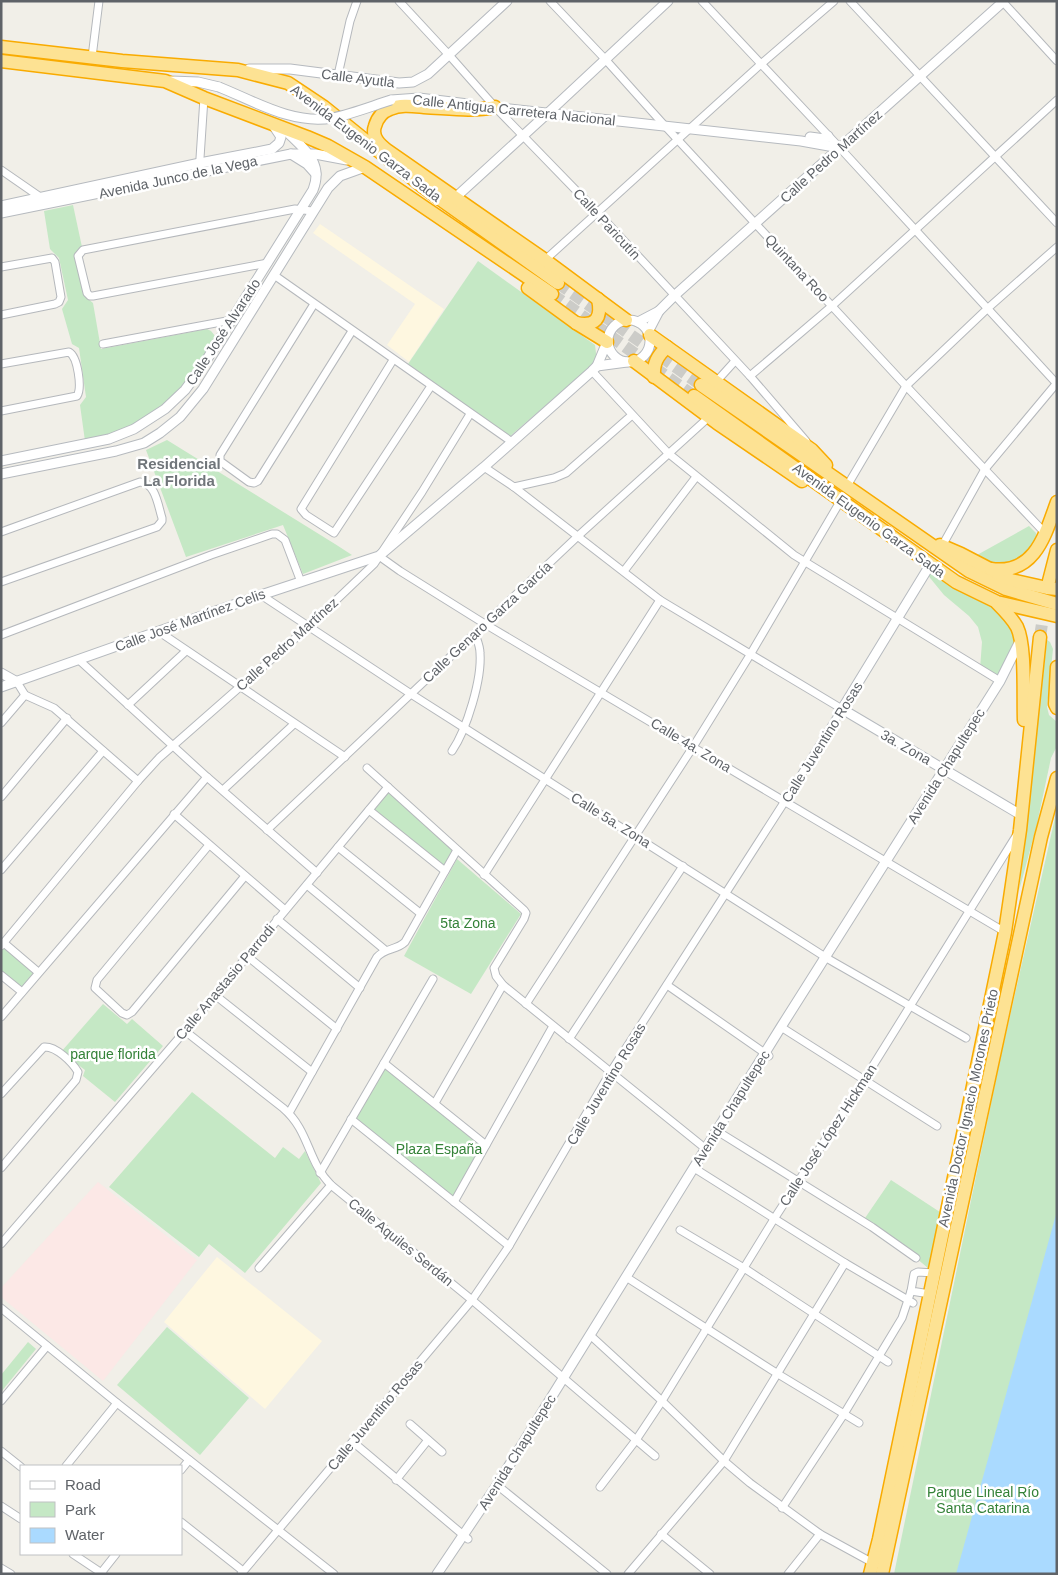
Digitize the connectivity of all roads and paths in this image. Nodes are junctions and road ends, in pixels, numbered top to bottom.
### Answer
1 (98, 1) edge
2 (357, 1) edge
3 (399, 1) edge
4 (507, 1) edge
5 (550, 1) edge
6 (668, 1) edge
7 (702, 1) edge
8 (834, 1) edge
9 (850, 1) edge
10 (1003, 2) edge
11 (4, 47) edge
12 (449, 55) junction
13 (92, 57) junction
14 (605, 59) junction
15 (1057, 60) edge
16 (1, 61) edge
17 (761, 64) junction
18 (238, 70) junction
19 (338, 75) junction
20 (920, 76) junction
21 (166, 81) junction
22 (204, 98) junction
23 (1057, 100) edge
24 (495, 108) junction
25 (548, 113) junction
26 (665, 126) junction
27 (279, 128) junction
28 (689, 129) junction
29 (524, 136) junction
30 (828, 136) junction
31 (779, 139) junction
32 (678, 140) junction
33 (840, 148) junction
34 (308, 153) junction
35 (291, 154) junction
36 (397, 157) junction
37 (995, 157) junction
38 (200, 163) junction
39 (360, 164) junction
40 (1, 170) edge
41 (402, 172) junction
42 (199, 173) junction
43 (317, 176) junction
44 (423, 187) junction
45 (453, 196) junction
46 (46, 201) junction
47 (1, 206) edge
48 (303, 209) junction
49 (312, 211) junction
50 (430, 211) junction
51 (597, 212) junction
52 (1, 213) edge
53 (756, 223) junction
54 (1057, 223) edge
55 (915, 230) junction
56 (1057, 247) edge
57 (545, 260) junction
58 (268, 264) junction
59 (1, 267) edge
60 (274, 275) junction
61 (558, 283) tunnel mouth
62 (552, 294) tunnel mouth
63 (674, 296) junction
64 (247, 297) junction
65 (598, 299) junction
66 (256, 303) junction
67 (314, 304) junction
68 (832, 306) junction
69 (987, 309) junction
70 (659, 311) junction
71 (1, 315) edge
72 (232, 320) junction
73 (632, 321) junction
74 (576, 323) junction
75 (352, 331) junction
76 (649, 333) junction
77 (607, 342) junction
78 (104, 344) dead end
79 (667, 347) junction
80 (393, 360) junction
81 (631, 361) junction
82 (736, 361) junction
83 (1, 364) edge
84 (594, 368) junction
85 (750, 376) junction
86 (654, 377) junction
87 (716, 382) junction
88 (1057, 384) edge
89 (431, 386) junction
90 (906, 386) junction
91 (1, 411) edge
92 (470, 414) junction
93 (632, 415) junction
94 (709, 417) junction
95 (512, 442) junction
96 (812, 450) junction
97 (668, 453) junction
98 (1, 460) edge
99 (484, 467) junction
100 (985, 469) junction
101 (1, 474) edge
102 (833, 475) junction
103 (696, 477) junction
104 (847, 486) junction
105 (514, 488) junction
106 (824, 488) junction
107 (841, 500) junction
108 (1057, 502) edge
109 (1, 532) edge
110 (1045, 533) junction
111 (578, 536) junction
112 (927, 543) junction
113 (942, 546) junction
114 (1057, 550) edge
115 (380, 556) junction
116 (805, 563) junction
117 (930, 565) junction
118 (989, 568) junction
119 (624, 571) junction
120 (1, 582) edge
121 (301, 582) junction
122 (1053, 585) edge
123 (261, 595) junction
124 (660, 600) junction
125 (997, 602) junction
126 (1057, 604) edge
127 (1057, 616) edge
128 (898, 618) junction
129 (484, 624) junction
130 (308, 627) junction
131 (158, 631) junction
132 (475, 634) junction
133 (1, 635) edge
134 (1040, 638) tunnel mouth
135 (1020, 640) junction
136 (186, 651) junction
137 (750, 655) junction
138 (79, 660) junction
139 (1057, 667) edge
140 (1, 672) edge
141 (1000, 681) junction
142 (18, 682) junction
143 (240, 686) junction
144 (1, 687) edge
145 (601, 692) junction
146 (26, 694) junction
147 (411, 694) junction
148 (128, 705) junction
149 (1057, 708) edge
150 (842, 710) junction
151 (67, 718) junction
152 (1, 723) edge
153 (294, 724) junction
154 (465, 728) junction
155 (172, 746) junction
156 (693, 747) junction
157 (103, 751) junction
158 (452, 751) dead end
159 (345, 757) junction
160 (1026, 760) junction
161 (367, 768) dead end
162 (946, 771) junction
163 (207, 777) junction
164 (545, 778) junction
165 (1057, 778) edge
166 (138, 781) junction
167 (388, 787) junction
168 (223, 790) junction
169 (1, 797) edge
170 (785, 801) junction
171 (369, 810) junction
172 (174, 814) junction
173 (1021, 815) junction
174 (267, 830) junction
175 (1020, 830) junction
176 (634, 835) junction
177 (209, 845) junction
178 (338, 847) junction
179 (457, 850) junction
180 (888, 863) junction
181 (683, 866) junction
182 (1, 870) edge
183 (445, 871) junction
184 (317, 873) junction
185 (484, 875) junction
186 (245, 876) junction
187 (307, 885) junction
188 (726, 893) junction
189 (285, 910) junction
190 (968, 910) junction
191 (420, 914) junction
192 (277, 920) junction
193 (1005, 932) junction
194 (3, 945) edge
195 (385, 950) junction
196 (247, 956) junction
197 (828, 959) junction
198 (38, 972) junction
199 (1, 975) edge
200 (433, 978) dead end
201 (503, 985) junction
202 (667, 985) junction
203 (360, 988) junction
204 (22, 992) junction
205 (215, 994) junction
206 (526, 1004) junction
207 (910, 1005) junction
208 (1, 1017) edge
209 (554, 1026) junction
210 (784, 1028) junction
211 (337, 1029) junction
212 (185, 1030) junction
213 (966, 1038) dead end
214 (569, 1040) junction
215 (767, 1055) junction
216 (384, 1063) junction
217 (312, 1072) junction
218 (610, 1073) junction
219 (864, 1080) junction
220 (1, 1094) edge
221 (435, 1104) junction
222 (289, 1113) junction
223 (351, 1119) junction
224 (937, 1126) dead end
225 (719, 1132) junction
226 (486, 1145) junction
227 (706, 1150) junction
228 (1, 1168) edge
229 (696, 1169) junction
230 (320, 1173) junction
231 (798, 1181) junction
232 (332, 1185) junction
233 (454, 1202) junction
234 (774, 1219) junction
235 (680, 1230) dead end
236 (1, 1244) edge
237 (509, 1246) junction
238 (916, 1258) dead end
239 (845, 1264) junction
240 (259, 1268) dead end
241 (744, 1268) junction
242 (934, 1272) junction
243 (628, 1278) junction
244 (911, 1290) junction
245 (930, 1294) junction
246 (472, 1300) junction
247 (911, 1302) junction
248 (1, 1308) edge
249 (815, 1313) junction
250 (706, 1328) junction
251 (592, 1337) junction
252 (47, 1346) junction
253 (879, 1356) junction
254 (888, 1362) dead end
255 (778, 1374) junction
256 (566, 1379) junction
257 (1, 1401) edge
258 (662, 1401) junction
259 (117, 1403) junction
260 (844, 1414) junction
261 (859, 1423) dead end
262 (410, 1424) dead end
263 (428, 1440) junction
264 (636, 1440) junction
265 (353, 1442) junction
266 (1, 1451) edge
267 (442, 1452) dead end
268 (655, 1456) dead end
269 (189, 1460) junction
270 (724, 1461) junction
271 (67, 1465) edge
272 (20, 1466) edge
273 (182, 1469) edge
274 (396, 1480) junction
275 (500, 1487) junction
276 (600, 1487) dead end
277 (1, 1506) edge
278 (782, 1508) junction
279 (20, 1518) edge
280 (182, 1523) edge
281 (278, 1530) junction
282 (661, 1534) junction
283 (820, 1534) junction
284 (466, 1538) junction
285 (75, 1555) edge
286 (115, 1555) edge
287 (1, 1568) edge
288 (871, 1568) edge
289 (242, 1572) edge
290 (102, 1573) edge
291 (11, 1574) edge
292 (334, 1574) edge
293 (437, 1574) edge
294 (444, 1574) edge
295 (607, 1574) edge
296 (628, 1574) edge
297 (710, 1574) edge
298 (788, 1574) edge
299 (882, 1574) edge

1 - 13 street
2 - 19 street
3 - 12 street, Calle Paricutín
4 - 12 street, Calle Ayutla
5 - 14 street, Quintana Roo
6 - 14 street
7 - 17 street
8 - 17 street
9 - 20 street
10 - 15 street
10 - 20 street, Calle Pedro Martínez
11 - 13 highway, Avenida Eugenio Garza Sada
12 - 19 street, Calle Ayutla
12 - 24 street, Calle Paricutín
13 - 18 highway, Avenida Eugenio Garza Sada
14 - 25 street
14 - 26 street, Quintana Roo
16 - 21 highway, Avenida Eugenio Garza Sada
17 - 28 street
17 - 30 street
18 - 19 street, Calle Ayutla
18 - 41 highway, Avenida Eugenio Garza Sada
20 - 33 street, Calle Pedro Martínez
20 - 37 street
21 - 22 highway, Avenida Eugenio Garza Sada
21 - 24 street, Calle Antigua Carretera Nacional, bridge
22 - 27 highway, Avenida Eugenio Garza Sada
22 - 38 street
23 - 37 street
24 - 25 street, Calle Antigua Carretera Nacional
24 - 29 street, Calle Paricutín
24 - 36 highway
25 - 26 street, Calle Antigua Carretera Nacional
25 - 29 street
26 - 28 street, Calle Antigua Carretera Nacional
26 - 32 street, Quintana Roo
27 - 34 street
27 - 38 street, Avenida Junco de la Vega
27 - 39 highway, Avenida Eugenio Garza Sada
28 - 31 street, Calle Antigua Carretera Nacional
28 - 32 street
29 - 45 street
29 - 51 street, Calle Paricutín
30 - 31 street
30 - 33 street
31 - 33 street, Calle Antigua Carretera Nacional
32 - 51 street
32 - 53 street, Quintana Roo
33 - 53 street, Calle Pedro Martínez
33 - 55 street
34 - 35 street, Avenida Junco de la Vega
34 - 39 street, Avenida Junco de la Vega
34 - 43 street
35 - 42 street, Avenida Junco de la Vega
35 - 43 street
36 - 41 highway
36 - 45 highway
37 - 54 street
37 - 55 street
38 - 42 street
38 - 46 street, Avenida Junco de la Vega
39 - 49 street, Calle José Alvarado
39 - 50 highway, Avenida Eugenio Garza Sada
40 - 46 street
41 - 44 highway, Avenida Eugenio Garza Sada
42 - 46 street, Avenida Junco de la Vega
43 - 48 street, Calle José Alvarado
44 - 45 highway
44 - 61 highway, Avenida Eugenio Garza Sada
45 - 57 highway
46 - 47 street, Avenida Junco de la Vega
46 - 52 street, Avenida Junco de la Vega
48 - 49 street
48 - 58 street, Calle José Alvarado
48 - 58 street
49 - 60 street, Calle José Alvarado
50 - 62 highway, Avenida Eugenio Garza Sada
50 - 74 highway
51 - 57 street
51 - 63 street, Calle Paricutín
53 - 63 street, Calle Pedro Martínez
53 - 68 street, Quintana Roo
55 - 68 street
55 - 69 street
56 - 69 street
57 - 65 highway
58 - 64 street, Calle José Alvarado
59 - 71 street
60 - 66 street, Calle José Alvarado
60 - 67 street
63 - 70 street, Calle Pedro Martínez
63 - 82 street, Calle Paricutín
64 - 66 street
64 - 72 street, Calle José Alvarado
65 - 73 highway
65 - 74 highway
66 - 101 street, Calle José Alvarado
67 - 75 street
67 - 75 street
68 - 85 street
68 - 90 street, Quintana Roo
69 - 88 street
69 - 90 street
70 - 73 street, Calle Pedro Martínez
70 - 76 street, Calle Pedro Martínez
72 - 78 street
72 - 98 street, Calle José Alvarado
73 - 76 street
73 - 77 street
74 - 77 highway
75 - 80 street
76 - 79 highway
76 - 81 street
77 - 81 street
77 - 84 street, Calle Pedro Martínez
79 - 86 highway
79 - 87 highway
80 - 89 street
80 - 89 street
81 - 84 street
81 - 86 highway
82 - 85 street, Calle Paricutín
82 - 87 street
83 - 91 street
84 - 93 street
84 - 95 street, Calle Pedro Martínez
85 - 96 street, Calle Paricutín
86 - 94 highway
87 - 96 highway
88 - 100 street
89 - 92 street
90 - 100 street, Quintana Roo
90 - 104 street
92 - 95 street
92 - 115 street
93 - 97 street
93 - 105 street
94 - 97 street, Calle Genaro Garza García
94 - 106 highway
95 - 99 street, Calle Pedro Martínez
96 - 102 highway
97 - 103 street
97 - 111 street, Calle Genaro Garza García
99 - 105 street
99 - 115 street, Calle Pedro Martínez
100 - 110 street, Quintana Roo
100 - 113 street
102 - 104 highway, Avenida Eugenio Garza Sada
102 - 106 highway, Avenida Eugenio Garza Sada
103 - 116 street
103 - 119 street
104 - 112 highway, Avenida Eugenio Garza Sada
105 - 111 street
106 - 107 highway, Avenida Eugenio Garza Sada
107 - 116 street
107 - 117 highway, Avenida Eugenio Garza Sada
108 - 110 highway
109 - 120 street
110 - 118 highway
111 - 119 street
111 - 129 street, Calle Genaro Garza García
112 - 113 highway
112 - 126 highway, Avenida Eugenio Garza Sada
113 - 118 highway
114 - 122 highway
115 - 121 street, Calle José Martínez Celis
115 - 129 street, Calle 4a. Zona
115 - 130 street, Calle Pedro Martínez
116 - 128 street
116 - 137 street
117 - 125 highway, Avenida Eugenio Garza Sada
117 - 128 street, Calle Juventino Rosas
118 - 122 highway
119 - 124 street
121 - 123 street, Calle José Martínez Celis
121 - 133 street
123 - 130 street, Calle 5a. Zona
123 - 131 street, Calle José Martínez Celis
124 - 137 street
124 - 145 street
125 - 127 highway, Avenida Eugenio Garza Sada
125 - 135 highway
128 - 141 street
128 - 150 street, Calle Juventino Rosas
129 - 132 street, Calle Genaro Garza García
129 - 145 street, Calle 4a. Zona
130 - 143 street, Calle Pedro Martínez
130 - 147 street, Calle 5a. Zona
131 - 136 street
131 - 138 street, Calle José Martínez Celis
132 - 147 street, Calle Genaro Garza García
132 - 154 street
134 - 160 highway, Avenida Doctor Ignacio Morones Prieto
135 - 141 street, Avenida Chapultepec
135 - 160 highway
136 - 143 street
136 - 148 street
137 - 150 street
137 - 156 street
138 - 142 street, Calle José Martínez Celis
138 - 148 street
139 - 149 highway
140 - 142 street
141 - 162 street, Avenida Chapultepec
142 - 144 street, Calle José Martínez Celis
142 - 146 street
143 - 153 street
143 - 155 street, Calle Pedro Martínez
145 - 156 street, Calle 4a. Zona
145 - 164 street
146 - 151 street
146 - 152 street
147 - 154 street, Calle 5a. Zona
147 - 159 street, Calle Genaro Garza García
148 - 155 street
150 - 162 street, 3a. Zona
150 - 170 street, Calle Juventino Rosas
151 - 157 street
151 - 169 street
153 - 159 street
153 - 168 street
154 - 158 street
154 - 164 street, Calle 5a. Zona
155 - 163 street
155 - 166 street, Calle Pedro Martínez
156 - 170 street, Calle 4a. Zona
156 - 176 street
157 - 166 street
157 - 182 street
159 - 174 street, Calle Genaro Garza García
160 - 173 highway, Avenida Doctor Ignacio Morones Prieto
161 - 167 street
162 - 173 street, 3a. Zona
162 - 180 street, Avenida Chapultepec
163 - 168 street
163 - 172 street
164 - 176 street, Calle 5a. Zona
164 - 185 street
165 - 299 highway, Avenida Doctor Ignacio Morones Prieto
166 - 194 street, Calle Pedro Martínez
167 - 171 street, Calle Anastasio Parrodi
167 - 179 street
168 - 174 street
170 - 180 street, Calle 4a. Zona
170 - 188 street, Calle Juventino Rosas
171 - 178 street, Calle Anastasio Parrodi
171 - 183 street
172 - 177 street
172 - 198 street
173 - 175 highway, Avenida Doctor Ignacio Morones Prieto
174 - 184 street
175 - 190 street, Calle José López Hickman
175 - 193 highway, Avenida Doctor Ignacio Morones Prieto
176 - 181 street, Calle 5a. Zona
176 - 206 street
177 - 186 street
177 - 186 street
178 - 184 street, Calle Anastasio Parrodi
178 - 191 street
179 - 183 street
179 - 185 street
180 - 190 street, Calle 4a. Zona
180 - 197 street, Avenida Chapultepec
181 - 188 street, Calle 5a. Zona
181 - 214 street
183 - 191 street
184 - 187 street, Calle Anastasio Parrodi
185 - 201 street
186 - 189 street
187 - 189 street, Calle Anastasio Parrodi
187 - 195 street
188 - 197 street, Calle 5a. Zona
188 - 202 street, Calle Juventino Rosas
189 - 192 street, Calle Anastasio Parrodi
190 - 193 street, Calle 4a. Zona
190 - 207 street, Calle José López Hickman
191 - 195 street
192 - 196 street, Calle Anastasio Parrodi
192 - 203 street
193 - 242 highway, Avenida Doctor Ignacio Morones Prieto
194 - 198 street
195 - 203 street
196 - 205 street, Calle Anastasio Parrodi
196 - 211 street
197 - 207 street, Calle 5a. Zona
197 - 210 street, Avenida Chapultepec
198 - 204 street
199 - 204 street
200 - 216 street
201 - 206 street
201 - 221 street
202 - 215 street
202 - 218 street, Calle Juventino Rosas
203 - 211 street
204 - 208 street
205 - 212 street, Calle Anastasio Parrodi
205 - 217 street
206 - 209 street
207 - 213 street, Calle 5a. Zona
207 - 219 street, Calle José López Hickman
209 - 214 street
209 - 226 street
210 - 215 street, Avenida Chapultepec
210 - 219 street
211 - 217 street
212 - 222 street, Calle Aquiles Serdán
212 - 236 street, Calle Anastasio Parrodi
214 - 218 street
215 - 225 street, Avenida Chapultepec
216 - 221 street
216 - 223 street
217 - 222 street
218 - 227 street
218 - 237 street, Calle Juventino Rosas
219 - 224 street
219 - 231 street, Calle José López Hickman
220 - 228 street
221 - 226 street
222 - 230 street, Calle Aquiles Serdán
223 - 230 street
223 - 233 street
225 - 227 street, Avenida Chapultepec
225 - 229 street
225 - 231 street
226 - 233 street
227 - 229 street, Avenida Chapultepec
229 - 234 street
229 - 243 street, Avenida Chapultepec
230 - 232 street, Calle Aquiles Serdán
231 - 234 street, Calle José López Hickman
231 - 238 street
232 - 240 street
232 - 246 street, Calle Aquiles Serdán
233 - 237 street
234 - 239 street
234 - 241 street, Calle José López Hickman
235 - 241 street
237 - 246 street, Calle Juventino Rosas
239 - 247 street
239 - 249 street
241 - 249 street
241 - 250 street, Calle José López Hickman
242 - 244 street
242 - 245 highway, Avenida Doctor Ignacio Morones Prieto
243 - 250 street
243 - 251 street, Avenida Chapultepec
244 - 245 street
244 - 247 street
245 - 288 highway, Avenida Doctor Ignacio Morones Prieto
246 - 256 street, Calle Aquiles Serdán
246 - 265 street, Calle Juventino Rosas
247 - 253 street
248 - 252 street
249 - 253 street
249 - 255 street
250 - 255 street
250 - 258 street, Calle José López Hickman
251 - 256 street, Avenida Chapultepec
251 - 258 street
252 - 257 street
252 - 259 street
253 - 254 street
253 - 260 street
255 - 260 street
255 - 270 street
256 - 264 street, Calle Aquiles Serdán
256 - 275 street, Avenida Chapultepec
258 - 264 street, Calle José López Hickman
258 - 270 street
259 - 269 street
259 - 271 street
260 - 261 street
260 - 278 street
262 - 263 street
263 - 267 street
263 - 274 street
264 - 268 street, Calle Aquiles Serdán
264 - 276 street, Calle José López Hickman
265 - 274 street
265 - 281 street, Calle Juventino Rosas
266 - 272 street
269 - 273 street
269 - 281 street
270 - 278 street
270 - 282 street
274 - 284 street
275 - 284 street, Avenida Chapultepec
275 - 295 street
277 - 279 street
278 - 283 street
280 - 289 street
281 - 289 street, Calle Juventino Rosas
281 - 292 street
282 - 296 street
282 - 297 street
283 - 288 street
283 - 298 street
284 - 293 street, Avenida Chapultepec
284 - 294 street
285 - 290 street
286 - 290 street
287 - 291 street

